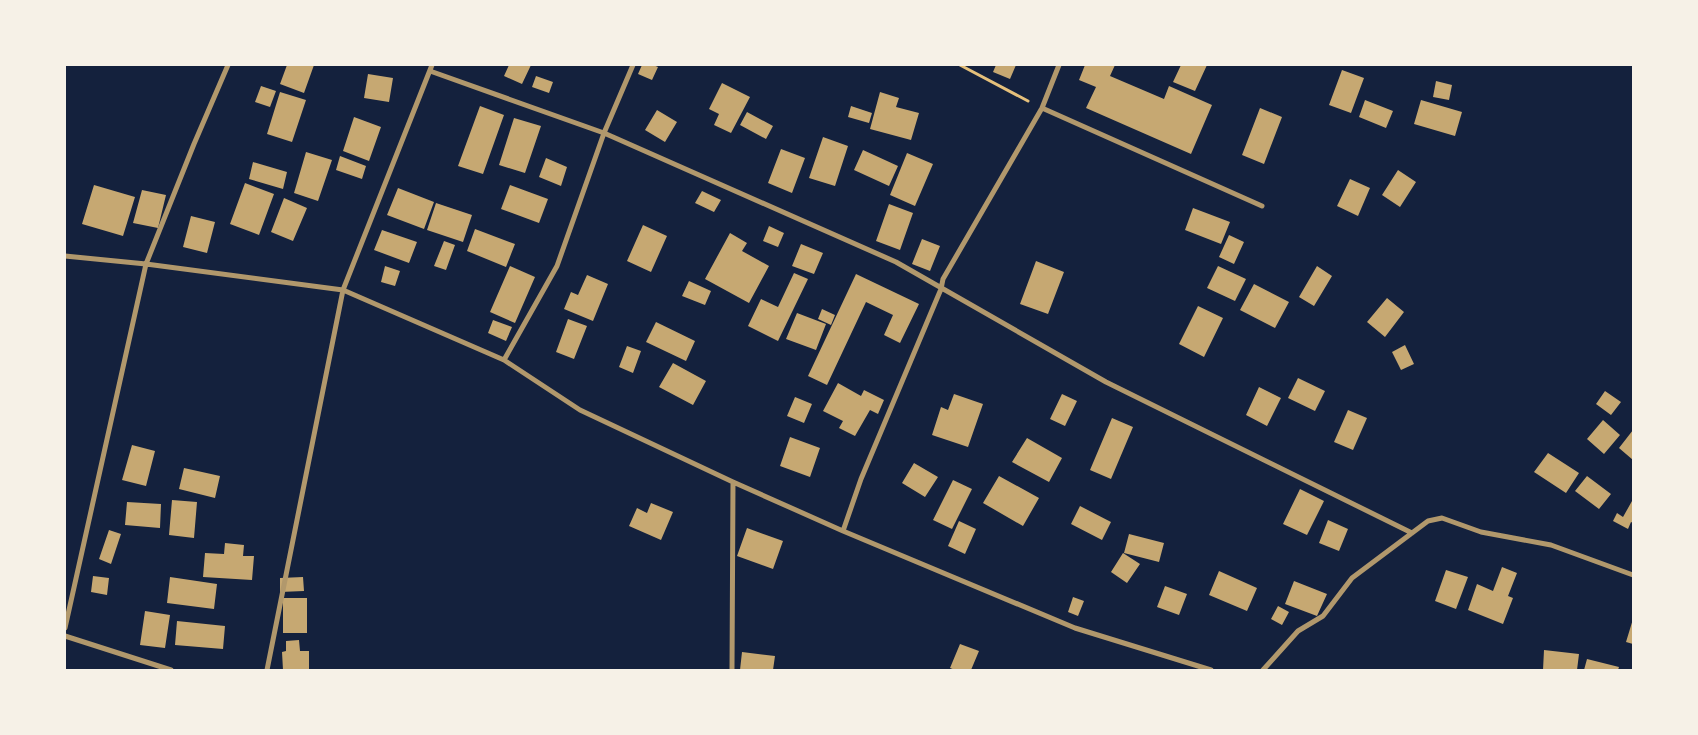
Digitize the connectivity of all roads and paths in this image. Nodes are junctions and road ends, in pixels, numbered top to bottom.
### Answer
1 (228, 65) edge
2 (432, 65) edge
3 (633, 65) edge
4 (960, 65) edge
5 (1059, 65) edge
6 (430, 71) junction
7 (1042, 108) junction
8 (604, 133) junction
9 (1262, 206) dead end
10 (65, 256) edge
11 (146, 264) junction
12 (941, 289) junction
13 (342, 290) junction
14 (504, 360) junction
15 (732, 482) junction
16 (843, 531) junction
17 (1412, 534) junction
18 (1633, 575) edge
19 (65, 628) edge
20 (65, 636) edge
21 (171, 670) edge
22 (267, 670) edge
23 (732, 670) edge
24 (1211, 670) edge
25 (1263, 670) edge

1 - 11 street
2 - 6 street
3 - 8 street
4 - 7 path
5 - 7 street
6 - 8 street
6 - 13 street
7 - 9 street
7 - 12 street
8 - 12 street
8 - 14 street
10 - 11 street
11 - 13 street
11 - 19 street
12 - 16 street
12 - 17 street
13 - 14 street
13 - 22 street
14 - 15 street
15 - 16 street
15 - 23 street
16 - 24 street
17 - 18 street
17 - 25 street
20 - 21 street

